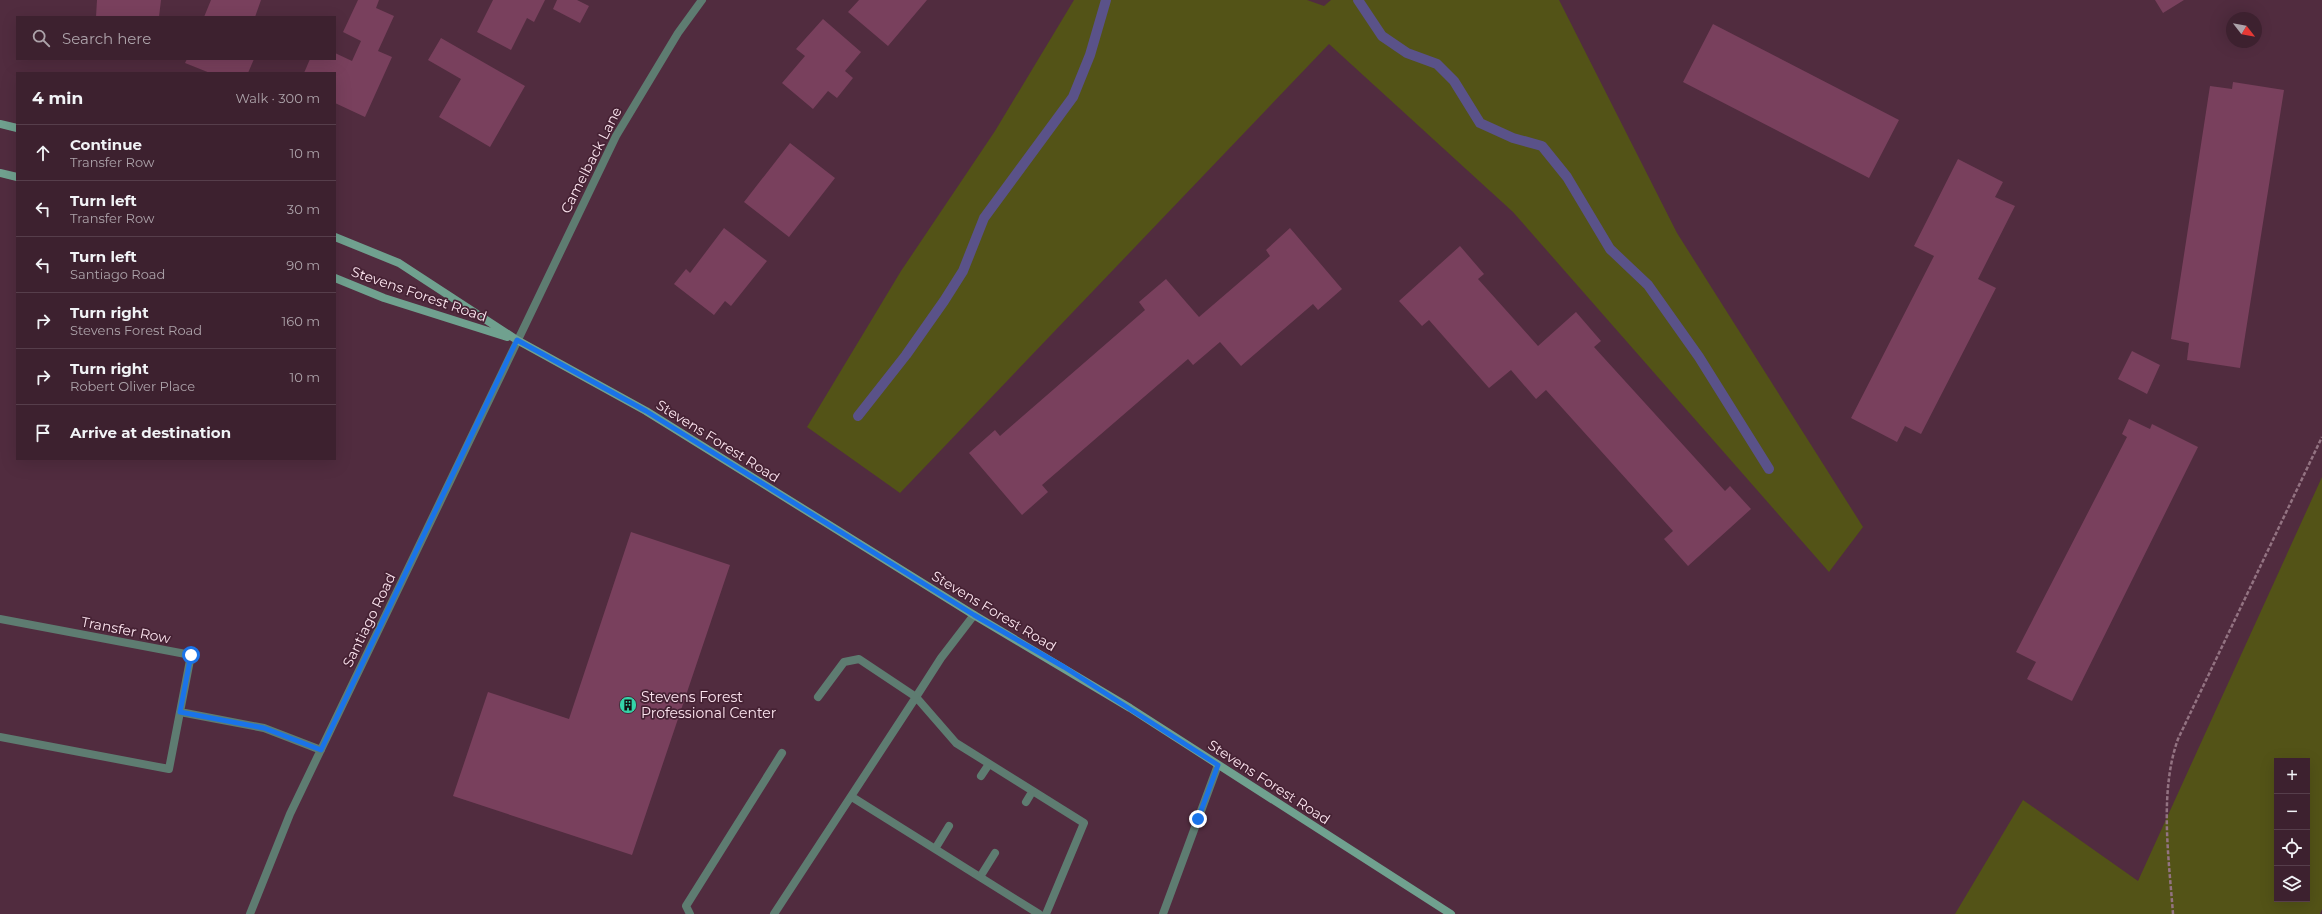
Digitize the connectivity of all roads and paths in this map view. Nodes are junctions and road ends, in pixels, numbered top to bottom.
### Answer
1 (702, 0) edge
2 (0, 124) edge
3 (16, 128) edge
4 (0, 173) edge
5 (16, 177) edge
6 (336, 237) edge
7 (336, 278) edge
8 (517, 340) junction
9 (2322, 437) edge
10 (974, 615) junction
11 (0, 619) edge
12 (818, 697) dead end
13 (916, 697) junction
14 (180, 712) junction
15 (0, 737) edge
16 (321, 750) junction
17 (782, 753) dead end
18 (989, 764) junction
19 (1218, 765) junction
20 (981, 776) dead end
21 (1032, 792) junction
22 (852, 797) junction
23 (1026, 802) dead end
24 (950, 826) dead end
25 (935, 850) junction
26 (995, 853) dead end
27 (980, 877) junction
28 (250, 914) edge
29 (690, 914) edge
30 (774, 914) edge
31 (1039, 914) edge
32 (1046, 914) edge
33 (1163, 914) edge
34 (1452, 914) edge
35 (2173, 914) edge

1 - 8 street, Camelback Lane
2 - 3 street
4 - 5 street
6 - 8 street, Stevens Forest Road
7 - 8 street, Stevens Forest Road
8 - 10 street, Stevens Forest Road
8 - 16 street, Santiago Road
9 - 35 path
10 - 13 street
10 - 19 street, Stevens Forest Road
11 - 14 street, Transfer Row
12 - 13 street
13 - 18 street
13 - 22 street
14 - 15 street, Transfer Row
14 - 16 street
16 - 28 street, Santiago Road
17 - 29 street
18 - 20 street
18 - 21 street
19 - 33 street
19 - 34 street, Stevens Forest Road
21 - 23 street
21 - 32 street
22 - 25 street
22 - 30 street
24 - 25 street
25 - 27 street
26 - 27 street
27 - 31 street

